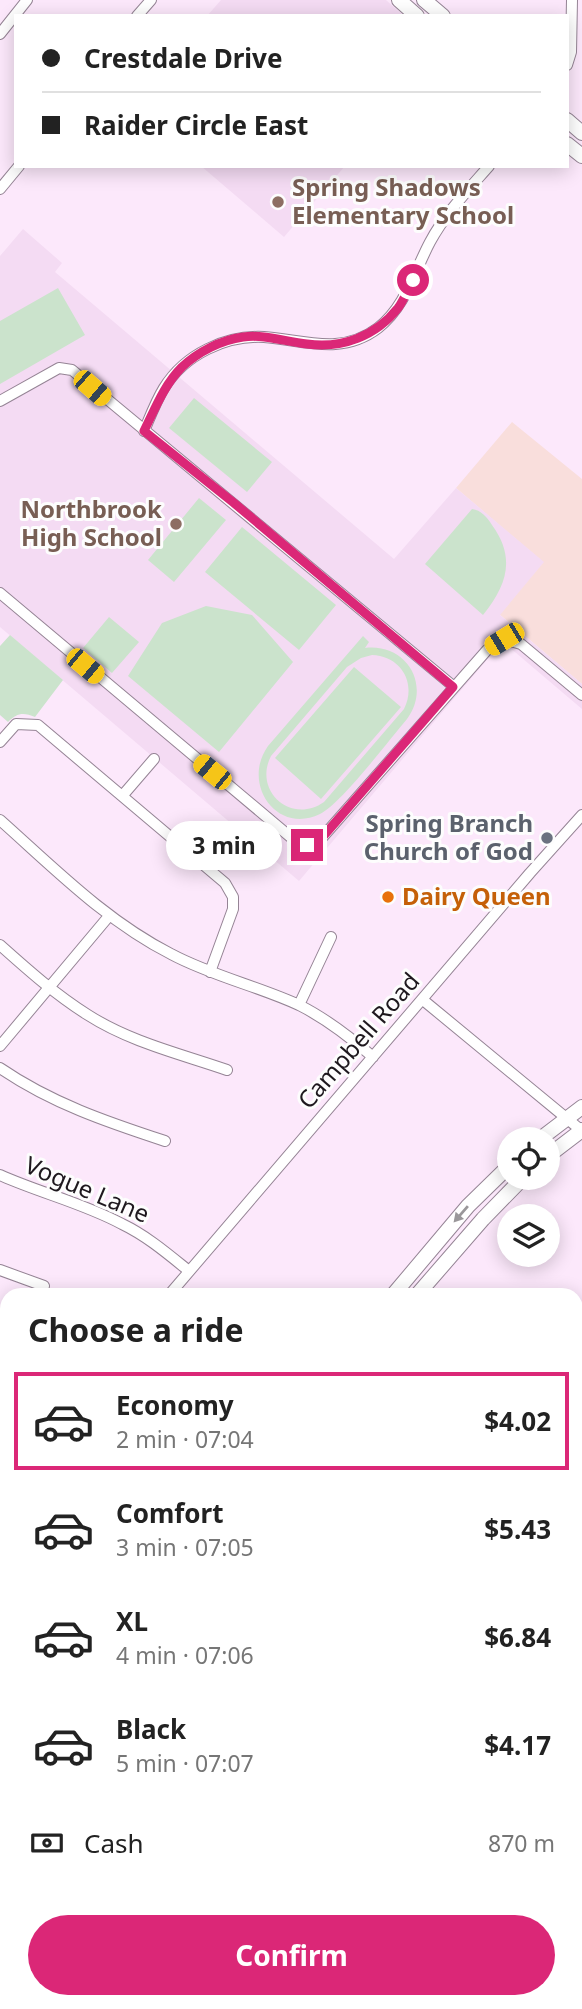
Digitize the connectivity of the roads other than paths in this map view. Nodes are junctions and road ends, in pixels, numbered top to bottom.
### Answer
1 (27, 0) edge
2 (151, 0) edge
3 (399, 0) edge
4 (424, 0) edge
5 (572, 0) edge
6 (16, 14) edge
7 (139, 14) edge
8 (415, 14) edge
9 (441, 14) edge
10 (14, 16) edge
11 (0, 34) edge
12 (569, 58) edge
13 (17, 168) edge
14 (487, 168) edge
15 (0, 189) edge
16 (0, 401) edge
17 (144, 431) junction
18 (0, 593) edge
19 (453, 687) junction
20 (582, 695) edge
21 (0, 742) edge
22 (154, 758) dead end
23 (123, 795) junction
24 (582, 815) edge
25 (0, 820) edge
26 (109, 916) junction
27 (331, 937) dead end
28 (0, 945) edge
29 (209, 972) junction
30 (50, 988) junction
31 (423, 1000) junction
32 (299, 1005) junction
33 (0, 1046) edge
34 (373, 1057) junction
35 (0, 1068) edge
36 (228, 1070) dead end
37 (582, 1107) edge
38 (566, 1118) junction
39 (555, 1127) edge
40 (582, 1130) edge
41 (165, 1141) dead end
42 (560, 1147) edge
43 (0, 1175) edge
44 (497, 1178) edge
45 (511, 1190) edge
46 (431, 1250) junction
47 (445, 1263) junction
48 (0, 1270) edge
49 (189, 1271) junction
50 (44, 1286) dead end
51 (175, 1288) edge
52 (399, 1288) edge
53 (423, 1288) edge

1 - 6 street
2 - 7 street
3 - 8 main road
4 - 9 main road
5 - 12 street
10 - 11 street
13 - 15 street
14 - 17 street
16 - 17 street
17 - 19 street
18 - 19 street
19 - 20 street
21 - 23 street
22 - 23 street
23 - 29 street
24 - 31 street, Campbell Road
25 - 26 street
26 - 29 street
26 - 30 street
27 - 32 street
28 - 30 street
29 - 32 street
30 - 33 street
30 - 36 street
31 - 34 street, Campbell Road
31 - 38 street
32 - 34 street
34 - 49 street, Campbell Road
35 - 41 street
37 - 38 main road
38 - 39 main road
38 - 40 street
40 - 42 main road
43 - 49 street, Vogue Lane
44 -> 46 main road
45 - 47 main road
46 - 47 main road
46 - 52 main road
47 - 53 main road
48 - 50 street
49 - 51 street, Campbell Road

